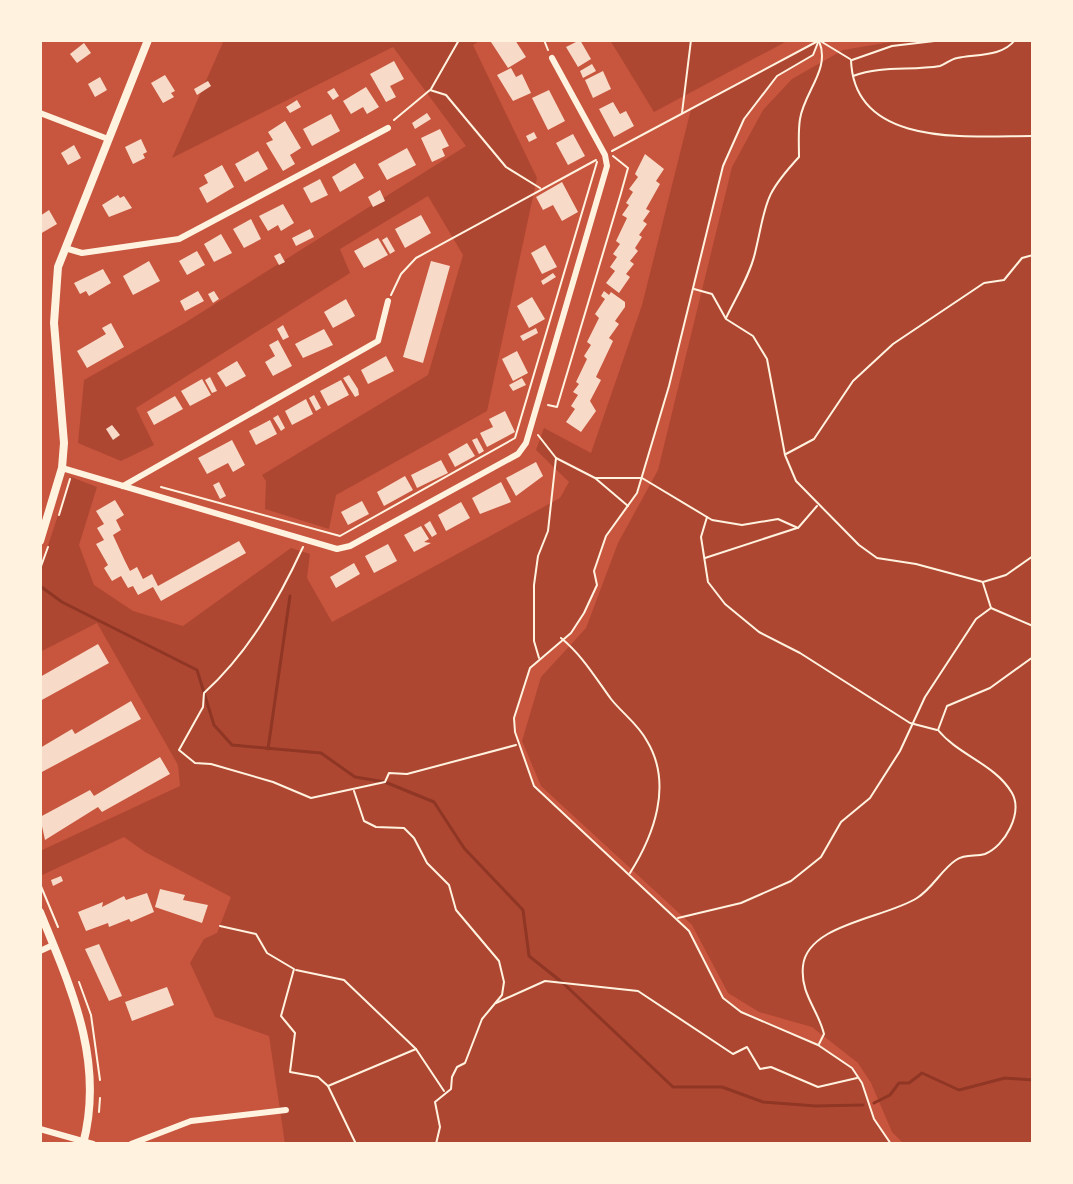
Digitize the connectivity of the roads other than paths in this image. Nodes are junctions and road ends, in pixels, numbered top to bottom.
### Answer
1 (148, 40) edge
2 (552, 58) road end
3 (40, 113) edge
4 (388, 128) road end
5 (108, 139) junction
6 (65, 248) junction
7 (388, 301) road end
8 (62, 468) junction
9 (123, 486) junction
10 (44, 544) edge
11 (40, 912) edge
12 (53, 945) junction
13 (40, 951) edge
14 (286, 1110) dead end
15 (40, 1129) edge
16 (87, 1143) edge
17 (131, 1144) edge

1 - 5 street
2 - 9 street
3 - 5 street
4 - 6 street
5 - 6 street
6 - 8 street
7 - 9 street
8 - 9 street
8 - 10 street
11 - 12 street
12 - 13 street
12 - 16 street
14 - 17 street
15 - 16 street

